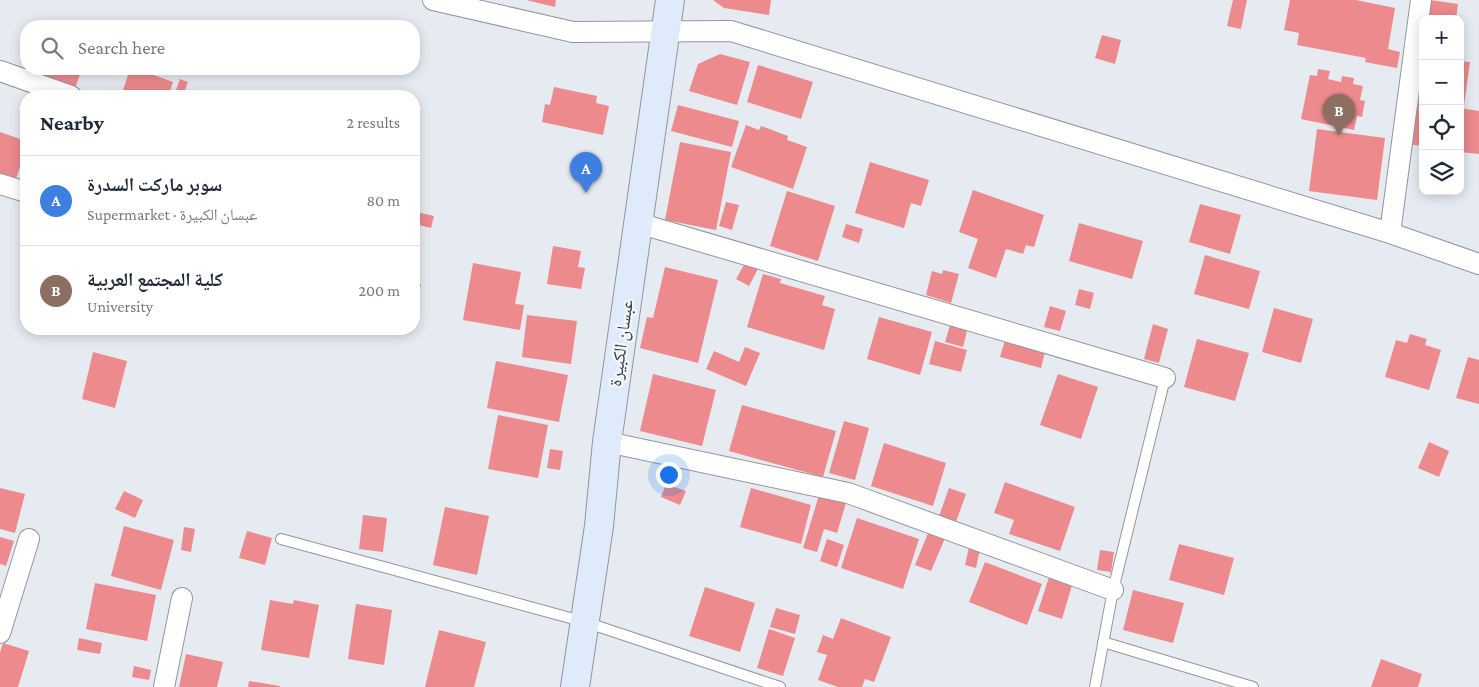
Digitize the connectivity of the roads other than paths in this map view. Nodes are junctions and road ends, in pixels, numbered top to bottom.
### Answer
1 (433, 0) edge
2 (670, 0) edge
3 (1421, 0) edge
4 (665, 31) junction
5 (0, 71) edge
6 (54, 90) edge
7 (0, 184) edge
8 (20, 190) edge
9 (638, 223) junction
10 (1390, 233) junction
11 (1479, 264) edge
12 (1165, 378) joint
13 (607, 442) junction
14 (29, 539) dead end
15 (280, 539) dead end
16 (1113, 590) junction
17 (182, 598) dead end
18 (585, 622) junction
19 (0, 634) edge
20 (1103, 642) junction
21 (164, 687) edge
22 (575, 687) edge
23 (780, 687) edge
24 (1095, 687) edge
25 (1253, 687) edge

1 - 4 street
2 - 4 main road, عبسان الكبيرة
3 - 10 street
4 - 9 main road, عبسان الكبيرة
4 - 10 street
5 - 6 street
7 - 8 street
9 - 12 street
9 - 13 main road, عبسان الكبيرة
10 - 11 street
12 - 16 lane
13 - 16 street
13 - 18 main road, عبسان الكبيرة
14 - 19 street
15 - 18 lane
16 - 20 lane
17 - 21 street
18 - 22 main road, عبسان الكبيرة
18 - 23 lane
20 - 24 lane
20 - 25 lane

